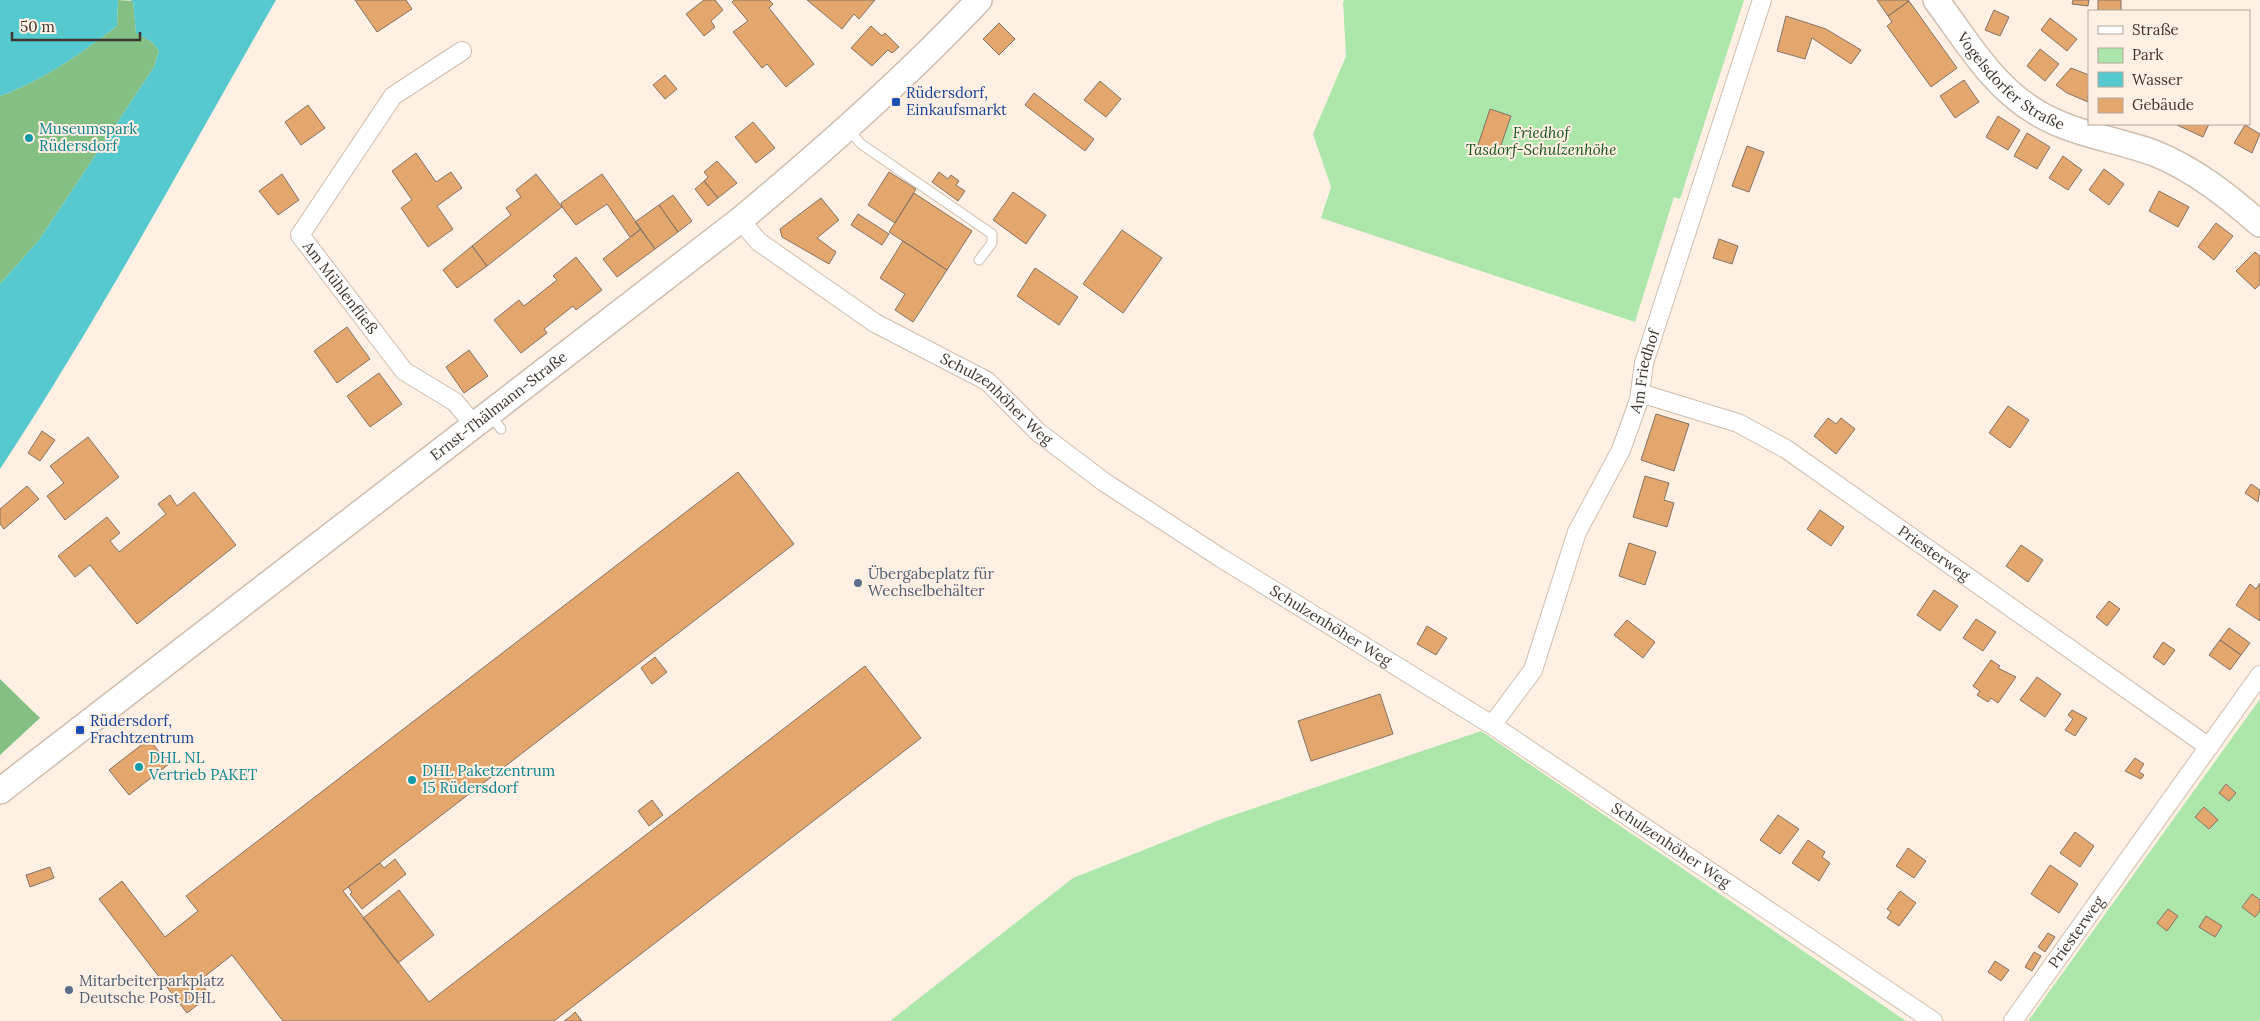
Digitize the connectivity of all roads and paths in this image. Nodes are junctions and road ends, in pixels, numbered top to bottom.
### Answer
1 (979, 0) edge
2 (1762, 0) edge
3 (1936, 0) edge
4 (462, 51) dead end
5 (848, 129) junction
6 (740, 220) junction
7 (2260, 224) edge
8 (979, 260) dead end
9 (1640, 393) junction
10 (489, 423) junction
11 (2260, 675) edge
12 (1492, 726) junction
13 (2209, 747) junction
14 (0, 791) edge
15 (1933, 1021) edge
16 (2013, 1021) edge

1 - 5 main road, Ernst-Thälmann-Straße
2 - 9 street, Am Friedhof
3 - 7 main road, Vogelsdorfer Straße
4 - 10 street, Am Mühlenfließ
5 - 6 main road, Ernst-Thälmann-Straße
5 - 8 lane
6 - 10 main road, Ernst-Thälmann-Straße
6 - 12 street, Schulzenhöher Weg
9 - 12 street, Am Friedhof
9 - 13 street, Priesterweg
10 - 14 main road, Ernst-Thälmann-Straße
11 - 13 street, Priesterweg
12 - 15 street, Schulzenhöher Weg
13 - 16 street, Priesterweg

